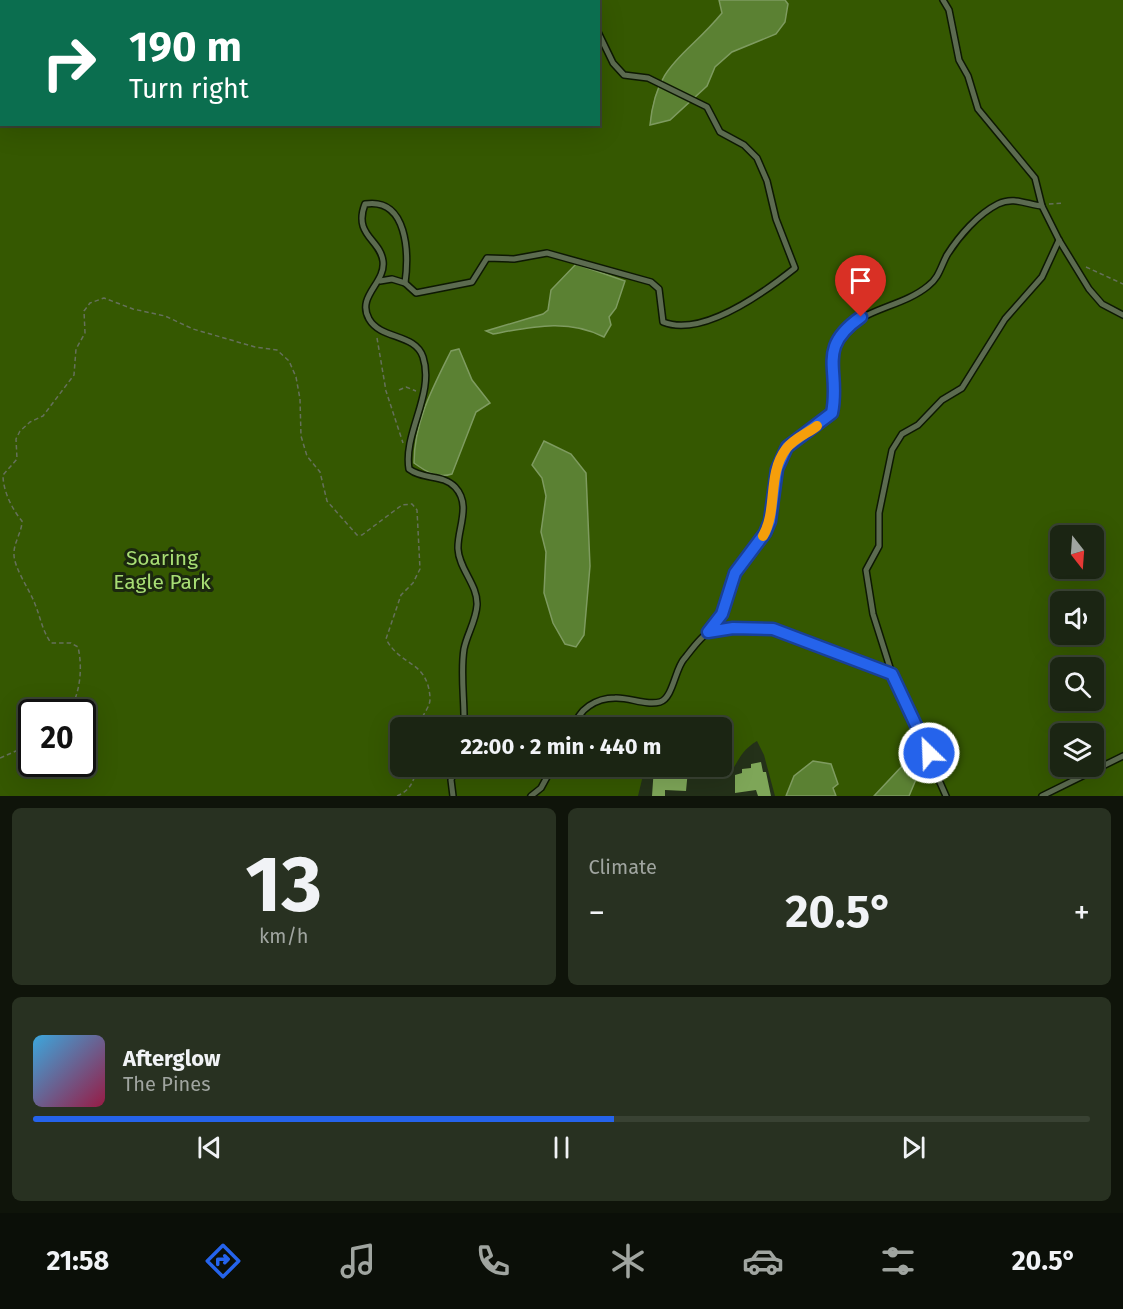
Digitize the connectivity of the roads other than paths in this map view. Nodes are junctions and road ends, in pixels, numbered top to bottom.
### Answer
1 (943, 0) edge
2 (600, 36) edge
3 (1042, 206) junction
4 (1059, 240) junction
5 (378, 282) junction
6 (405, 283) junction
7 (1123, 315) edge
8 (708, 632) junction
9 (892, 674) junction
10 (465, 717) edge
11 (578, 717) edge
12 (1123, 756) edge
13 (452, 777) edge
14 (547, 777) edge
15 (453, 796) edge
16 (531, 796) edge
17 (946, 796) edge
18 (1042, 796) edge

1 - 3 lane
2 - 6 lane
3 - 4 lane
3 - 8 lane
4 - 7 lane
4 - 9 lane
5 - 6 lane
5 - 6 lane
5 - 10 lane
8 - 9 lane
8 - 11 lane
9 - 17 lane
12 - 18 lane
13 - 15 lane
14 - 16 lane

